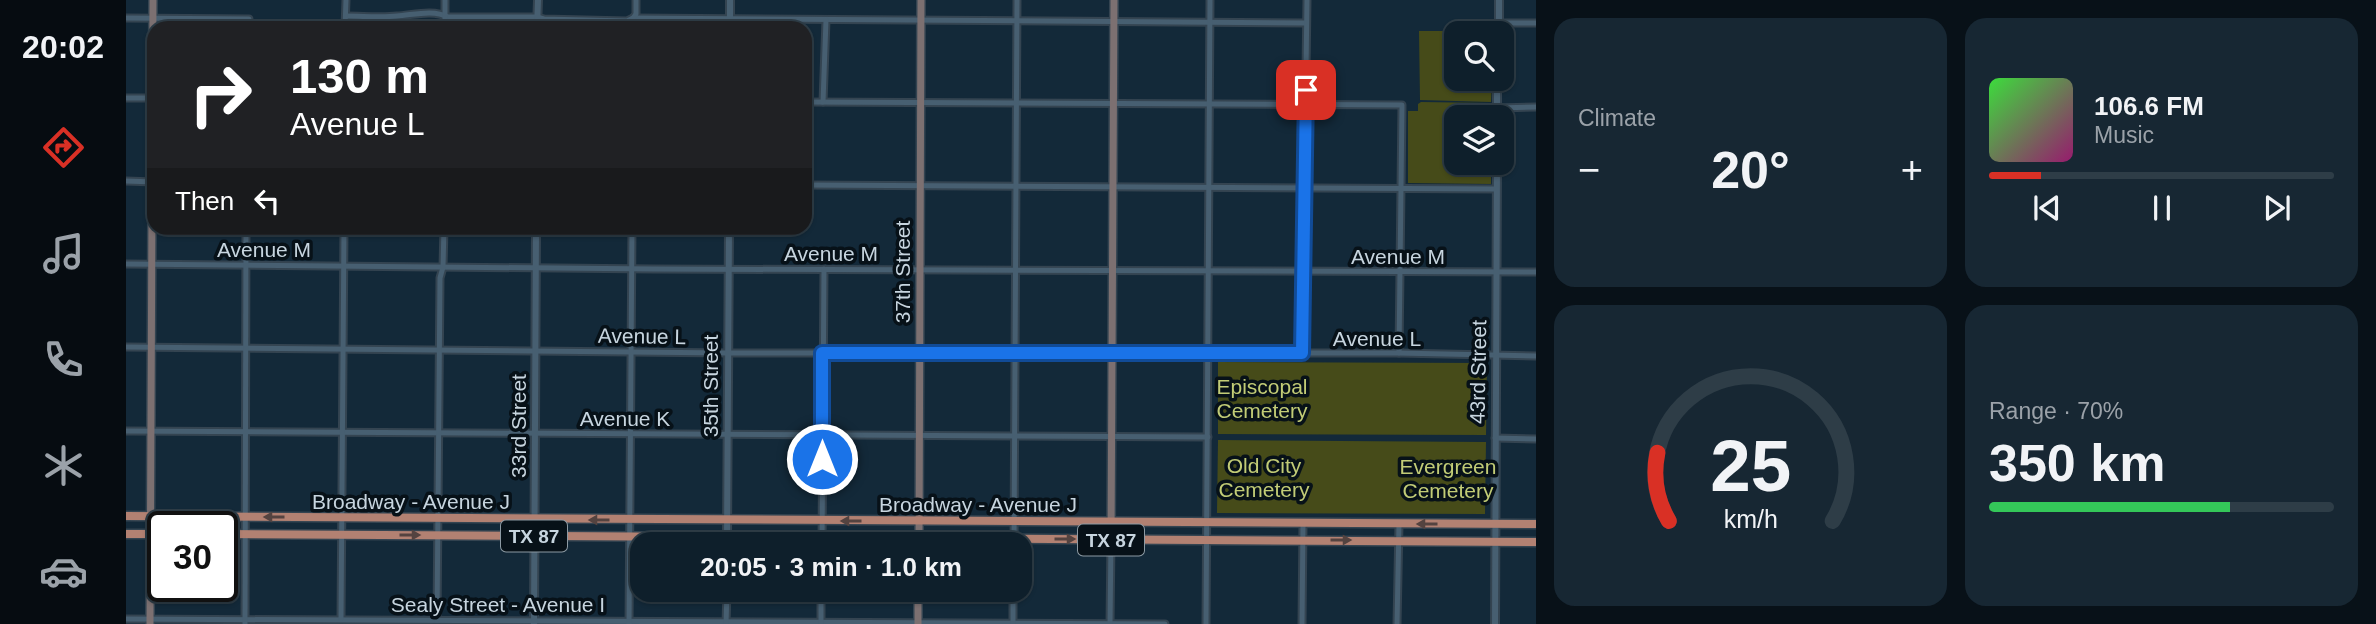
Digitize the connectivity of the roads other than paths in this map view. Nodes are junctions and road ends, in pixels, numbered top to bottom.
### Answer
1 (153, 0) edge
2 (346, 0) edge
3 (445, 0) edge
4 (537, 0) edge
5 (636, 0) edge
6 (730, 0) edge
7 (921, 0) edge
8 (1017, 0) edge
9 (1114, 0) edge
10 (1210, 0) edge
11 (1307, 0) edge
12 (1499, 0) edge
13 (445, 15) junction
14 (346, 16) junction
15 (537, 17) junction
16 (126, 18) edge
17 (633, 18) junction
18 (153, 19) junction
19 (249, 19) dead end
20 (730, 19) junction
21 (826, 20) junction
22 (921, 20) junction
23 (1017, 20) junction
24 (346, 21) edge
25 (445, 21) edge
26 (537, 21) edge
27 (632, 21) edge
28 (1114, 21) junction
29 (1499, 21) edge
30 (1210, 22) junction
31 (1306, 23) junction
32 (1514, 23) edge
33 (1536, 23) edge
34 (126, 98) edge
35 (147, 98) edge
36 (812, 102) edge
37 (823, 102) junction
38 (921, 103) junction
39 (1016, 103) junction
40 (1113, 104) junction
41 (1210, 105) junction
42 (1305, 105) junction
43 (1536, 107) edge
44 (1514, 108) edge
45 (1497, 175) edge
46 (126, 181) edge
47 (147, 182) edge
48 (812, 185) edge
49 (920, 186) junction
50 (1016, 186) junction
51 (1113, 186) junction
52 (1210, 187) junction
53 (1304, 187) junction
54 (1401, 187) junction
55 (1496, 189) junction
56 (152, 235) edge
57 (246, 235) edge
58 (344, 235) edge
59 (444, 235) edge
60 (536, 235) edge
61 (632, 235) edge
62 (729, 235) edge
63 (126, 264) edge
64 (152, 264) junction
65 (246, 265) junction
66 (344, 265) junction
67 (443, 267) junction
68 (536, 268) junction
69 (632, 269) junction
70 (729, 269) junction
71 (824, 269) junction
72 (920, 269) junction
73 (1016, 270) junction
74 (1112, 271) junction
75 (1209, 271) junction
76 (1303, 271) junction
77 (1400, 272) junction
78 (1496, 272) junction
79 (1536, 272) edge
80 (126, 347) edge
81 (152, 347) junction
82 (247, 348) junction
83 (344, 348) junction
84 (439, 349) junction
85 (536, 350) junction
86 (631, 351) junction
87 (1112, 352) junction
88 (728, 353) junction
89 (822, 353) junction
90 (919, 353) junction
91 (1015, 353) junction
92 (1302, 353) junction
93 (1399, 353) junction
94 (1208, 354) junction
95 (1496, 356) junction
96 (1536, 356) edge
97 (126, 431) edge
98 (150, 431) junction
99 (246, 431) junction
100 (342, 432) junction
101 (439, 432) junction
102 (535, 433) junction
103 (631, 433) junction
104 (727, 434) junction
105 (822, 435) junction
106 (919, 435) junction
107 (1014, 436) junction
108 (1111, 436) junction
109 (1208, 437) junction
110 (1495, 438) junction
111 (1536, 439) edge
112 (150, 511) edge
113 (126, 516) edge
114 (147, 516) edge
115 (238, 517) edge
116 (246, 517) junction
117 (342, 518) junction
118 (439, 518) junction
119 (535, 519) junction
120 (630, 520) junction
121 (727, 520) junction
122 (822, 521) junction
123 (919, 522) junction
124 (1015, 522) junction
125 (1111, 523) junction
126 (1207, 523) junction
127 (1303, 524) junction
128 (1399, 524) junction
129 (1495, 524) junction
130 (1536, 524) edge
131 (630, 532) edge
132 (727, 532) edge
133 (822, 532) edge
134 (919, 532) edge
135 (1014, 532) edge
136 (126, 534) edge
137 (147, 534) edge
138 (238, 534) edge
139 (246, 534) junction
140 (342, 535) junction
141 (439, 535) junction
142 (535, 536) junction
143 (630, 537) joint
144 (1111, 540) junction
145 (1207, 540) junction
146 (1303, 540) junction
147 (1399, 540) junction
148 (1495, 541) junction
149 (1032, 542) edge
150 (1536, 542) edge
151 (150, 602) edge
152 (726, 602) edge
153 (821, 602) edge
154 (918, 602) edge
155 (1013, 602) edge
156 (126, 619) edge
157 (341, 619) junction
158 (437, 620) junction
159 (245, 621) edge
160 (150, 622) edge
161 (534, 622) edge
162 (629, 622) edge
163 (726, 623) edge
164 (821, 623) edge
165 (918, 623) edge
166 (1013, 624) edge
167 (1110, 624) edge
168 (1165, 624) edge
169 (1206, 624) edge
170 (1302, 624) edge
171 (1397, 624) edge
172 (1495, 624) edge

1 - 18 main road
2 - 14 street
3 - 13 street
4 - 15 street
5 - 17 street
6 - 20 street
7 - 22 main road, 37th Street
8 - 23 street
9 - 28 main road
10 - 30 street
11 - 31 street
12 - 29 street
13 - 14 street
13 - 15 street
13 - 25 street
14 - 24 street
15 - 17 street
15 - 26 street
16 - 18 street
17 - 20 street
17 - 27 street
18 - 19 street
20 - 21 street
21 - 22 street
21 - 37 street
22 - 23 street
22 - 38 main road, 37th Street
23 - 28 street
23 - 39 street
28 - 30 street
28 - 40 main road
30 - 31 street
30 - 41 street
31 - 42 street
32 - 33 street
34 - 35 street
36 - 37 street
37 - 38 street
38 - 39 street
38 - 49 main road, 37th Street
39 - 40 street
39 - 50 street
40 - 41 street
40 - 51 main road
41 - 42 street
41 - 52 street
42 - 53 street
42 - 54 street
43 - 44 street
45 - 55 street, 43rd Street
46 - 47 street
48 - 49 street
49 - 50 street
49 - 72 main road, 37th Street
50 - 51 street
50 - 73 street
51 - 52 street
51 - 74 main road
52 - 53 street
52 - 75 street
53 - 54 street
53 - 76 street
54 - 55 street
54 - 77 street
55 - 78 street, 43rd Street
56 - 64 main road
57 - 65 street
58 - 66 street
59 - 67 street
60 - 68 street, 33rd Street
61 - 69 street
62 - 70 street, 35th Street
63 - 64 street, Avenue M
64 - 65 street, Avenue M
64 - 81 main road
65 - 66 street, Avenue M
65 - 82 street
66 - 67 street, Avenue M
66 - 83 street
67 - 68 street, Avenue M
67 - 84 street
68 - 69 street, Avenue M
68 - 85 street, 33rd Street
69 - 70 street, Avenue M
69 - 86 street
70 - 71 street, Avenue M
70 - 88 street, 35th Street
71 - 72 street, Avenue M
71 - 89 street
72 - 73 street, Avenue M
72 - 90 main road, 37th Street
73 - 74 street, Avenue M
73 - 91 street
74 - 75 street, Avenue M
74 - 87 main road
75 - 76 street, Avenue M
75 - 94 street
76 - 77 street, Avenue M
76 - 92 street
77 - 78 street, Avenue M
77 - 93 street
78 - 79 street, Avenue M
78 - 95 street, 43rd Street
80 - 81 street, Avenue L
81 - 82 street, Avenue L
81 - 98 main road
82 - 83 street, Avenue L
82 - 99 street
83 - 84 street, Avenue L
83 - 100 street
84 - 85 street, Avenue L
84 - 101 street
85 - 86 street, Avenue L
85 - 102 street, 33rd Street
86 - 88 street, Avenue L
86 - 103 street
87 - 91 street, Avenue L
87 - 94 street, Avenue L
87 - 108 main road
88 - 89 street, Avenue L
88 - 104 street, 35th Street
89 - 90 street, Avenue L
89 - 105 street
90 - 91 street, Avenue L
90 - 106 main road, 37th Street
91 - 107 street
92 - 93 street, Avenue L
92 - 94 street, Avenue L
93 - 95 street, Avenue L
94 - 109 street
95 - 96 street, Avenue L
95 - 110 street, 43rd Street
97 - 98 street, Avenue K
98 - 99 street, Avenue K
98 - 112 main road
99 - 100 street, Avenue K
99 - 116 street
100 - 101 street, Avenue K
100 - 117 street
101 - 102 street, Avenue K
101 - 118 street
102 - 103 street, Avenue K
102 - 119 street, 33rd Street
103 - 104 street, Avenue K
103 - 120 street
104 - 105 street, Avenue K
104 - 121 street, 35th Street
105 - 106 street, Avenue K
105 - 122 street
106 - 107 street, Avenue K
106 - 123 main road, 37th Street
107 - 108 street, Avenue K
107 - 124 street
108 - 109 street, Avenue K
108 - 125 main road
109 - 126 street
110 - 111 street
110 - 129 street, 43rd Street
113 - 114 main road, Broadway - Avenue J / TX 87
115 - 116 main road, Broadway - Avenue J / TX 87
117 -> 116 main road, Broadway - Avenue J / TX 87
116 - 139 street
117 - 118 main road, Broadway - Avenue J / TX 87
117 - 140 street
118 - 119 main road, Broadway - Avenue J / TX 87
118 - 141 street
120 -> 119 main road, Broadway - Avenue J / TX 87
119 - 142 street, 33rd Street
120 - 121 main road, Broadway - Avenue J / TX 87
120 - 131 street
121 - 122 main road, Broadway - Avenue J / TX 87
121 - 132 street, 35th Street
123 -> 122 main road, Broadway - Avenue J / TX 87
122 - 133 street
123 - 124 main road, Broadway - Avenue J / TX 87
123 - 134 main road, 37th Street
124 - 125 main road, Broadway - Avenue J / TX 87
124 - 135 street
125 - 126 main road, Broadway - Avenue J / TX 87
125 - 144 main road
126 - 127 main road, Broadway - Avenue J / TX 87
126 - 145 street
127 - 128 main road, Broadway - Avenue J / TX 87
127 - 146 street
129 -> 128 main road, Broadway - Avenue J / TX 87
128 - 147 street
129 - 130 main road, Broadway - Avenue J / TX 87
129 - 148 street, 43rd Street
136 - 137 main road
138 - 139 main road, Broadway - Avenue J / TX 87
139 - 140 main road, Broadway - Avenue J / TX 87
139 - 159 street
140 -> 141 main road, Broadway - Avenue J / TX 87
140 - 157 street
141 - 142 main road, Broadway - Avenue J / TX 87
141 - 158 street
142 - 143 main road, Broadway - Avenue J / TX 87
142 - 161 street, 33rd Street
143 - 162 street
144 - 145 main road, Broadway - Avenue J / TX 87
149 -> 144 main road, Broadway - Avenue J / TX 87
144 - 167 street
145 - 146 main road, Broadway - Avenue J / TX 87
145 - 169 street
146 -> 147 main road, Broadway - Avenue J / TX 87
146 - 170 street
147 - 148 main road, Broadway - Avenue J / TX 87
147 - 171 street
148 - 150 main road, Broadway - Avenue J / TX 87
148 - 172 street, 43rd Street
151 - 160 main road
152 - 163 street
153 - 164 street
154 - 165 main road
155 - 166 street
156 - 160 street, Sealy Street - Avenue I
157 - 158 street, Sealy Street - Avenue I
157 - 159 street, Sealy Street - Avenue I
158 - 161 street, Sealy Street - Avenue I
159 - 160 street, Sealy Street - Avenue I
161 - 162 street, Sealy Street - Avenue I
162 - 163 street, Sealy Street - Avenue I
163 - 164 street, Sealy Street - Avenue I
164 - 165 street, Sealy Street - Avenue I
165 - 166 street, Sealy Street - Avenue I
166 - 167 street, Sealy Street - Avenue I
167 - 168 street, Sealy Street - Avenue I

